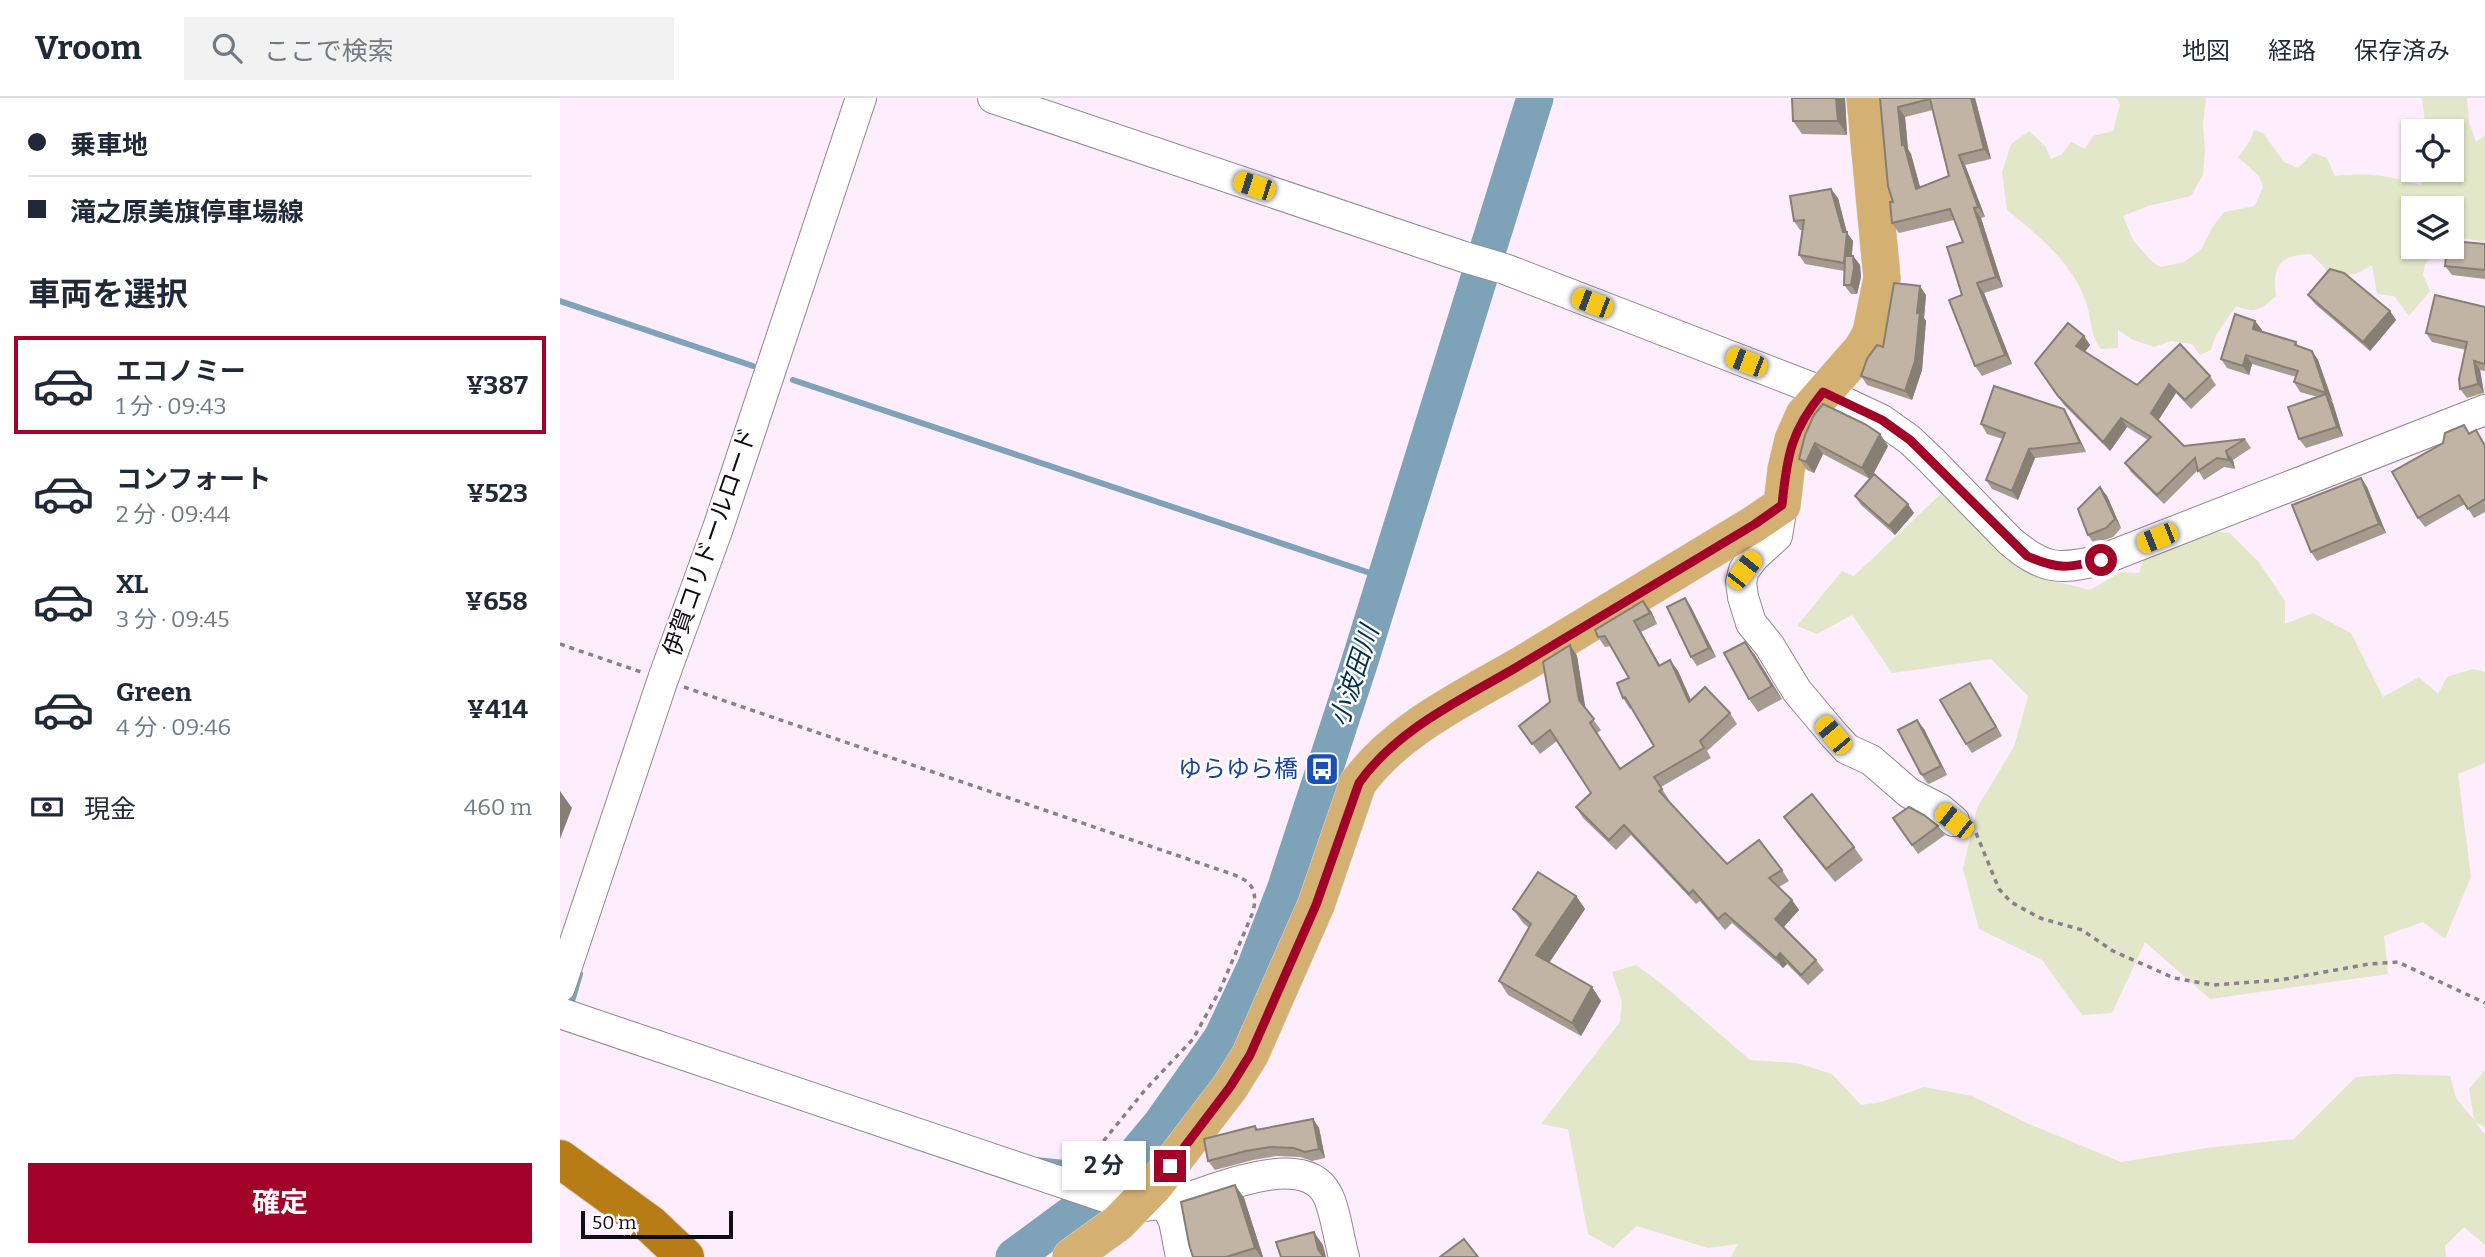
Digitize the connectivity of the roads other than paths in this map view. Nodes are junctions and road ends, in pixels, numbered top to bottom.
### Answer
1 (861, 98) edge
2 (993, 98) edge
3 (1865, 98) edge
4 (1823, 392) junction
5 (2485, 410) edge
6 (1782, 505) junction
7 (1954, 821) road end
8 (560, 987) edge
9 (560, 1013) edge
10 (560, 1160) edge
11 (1137, 1203) junction
12 (685, 1257) edge
13 (1071, 1257) edge
14 (1181, 1257) edge
15 (1343, 1257) edge

1 - 8 street, 伊賀コリドールロード
2 - 4 street
3 - 4 main road
4 - 5 street
4 - 6 main road
6 - 7 street
6 - 11 main road
9 - 11 street
10 - 12 highway
11 - 13 main road
11 - 14 street
11 - 15 street

